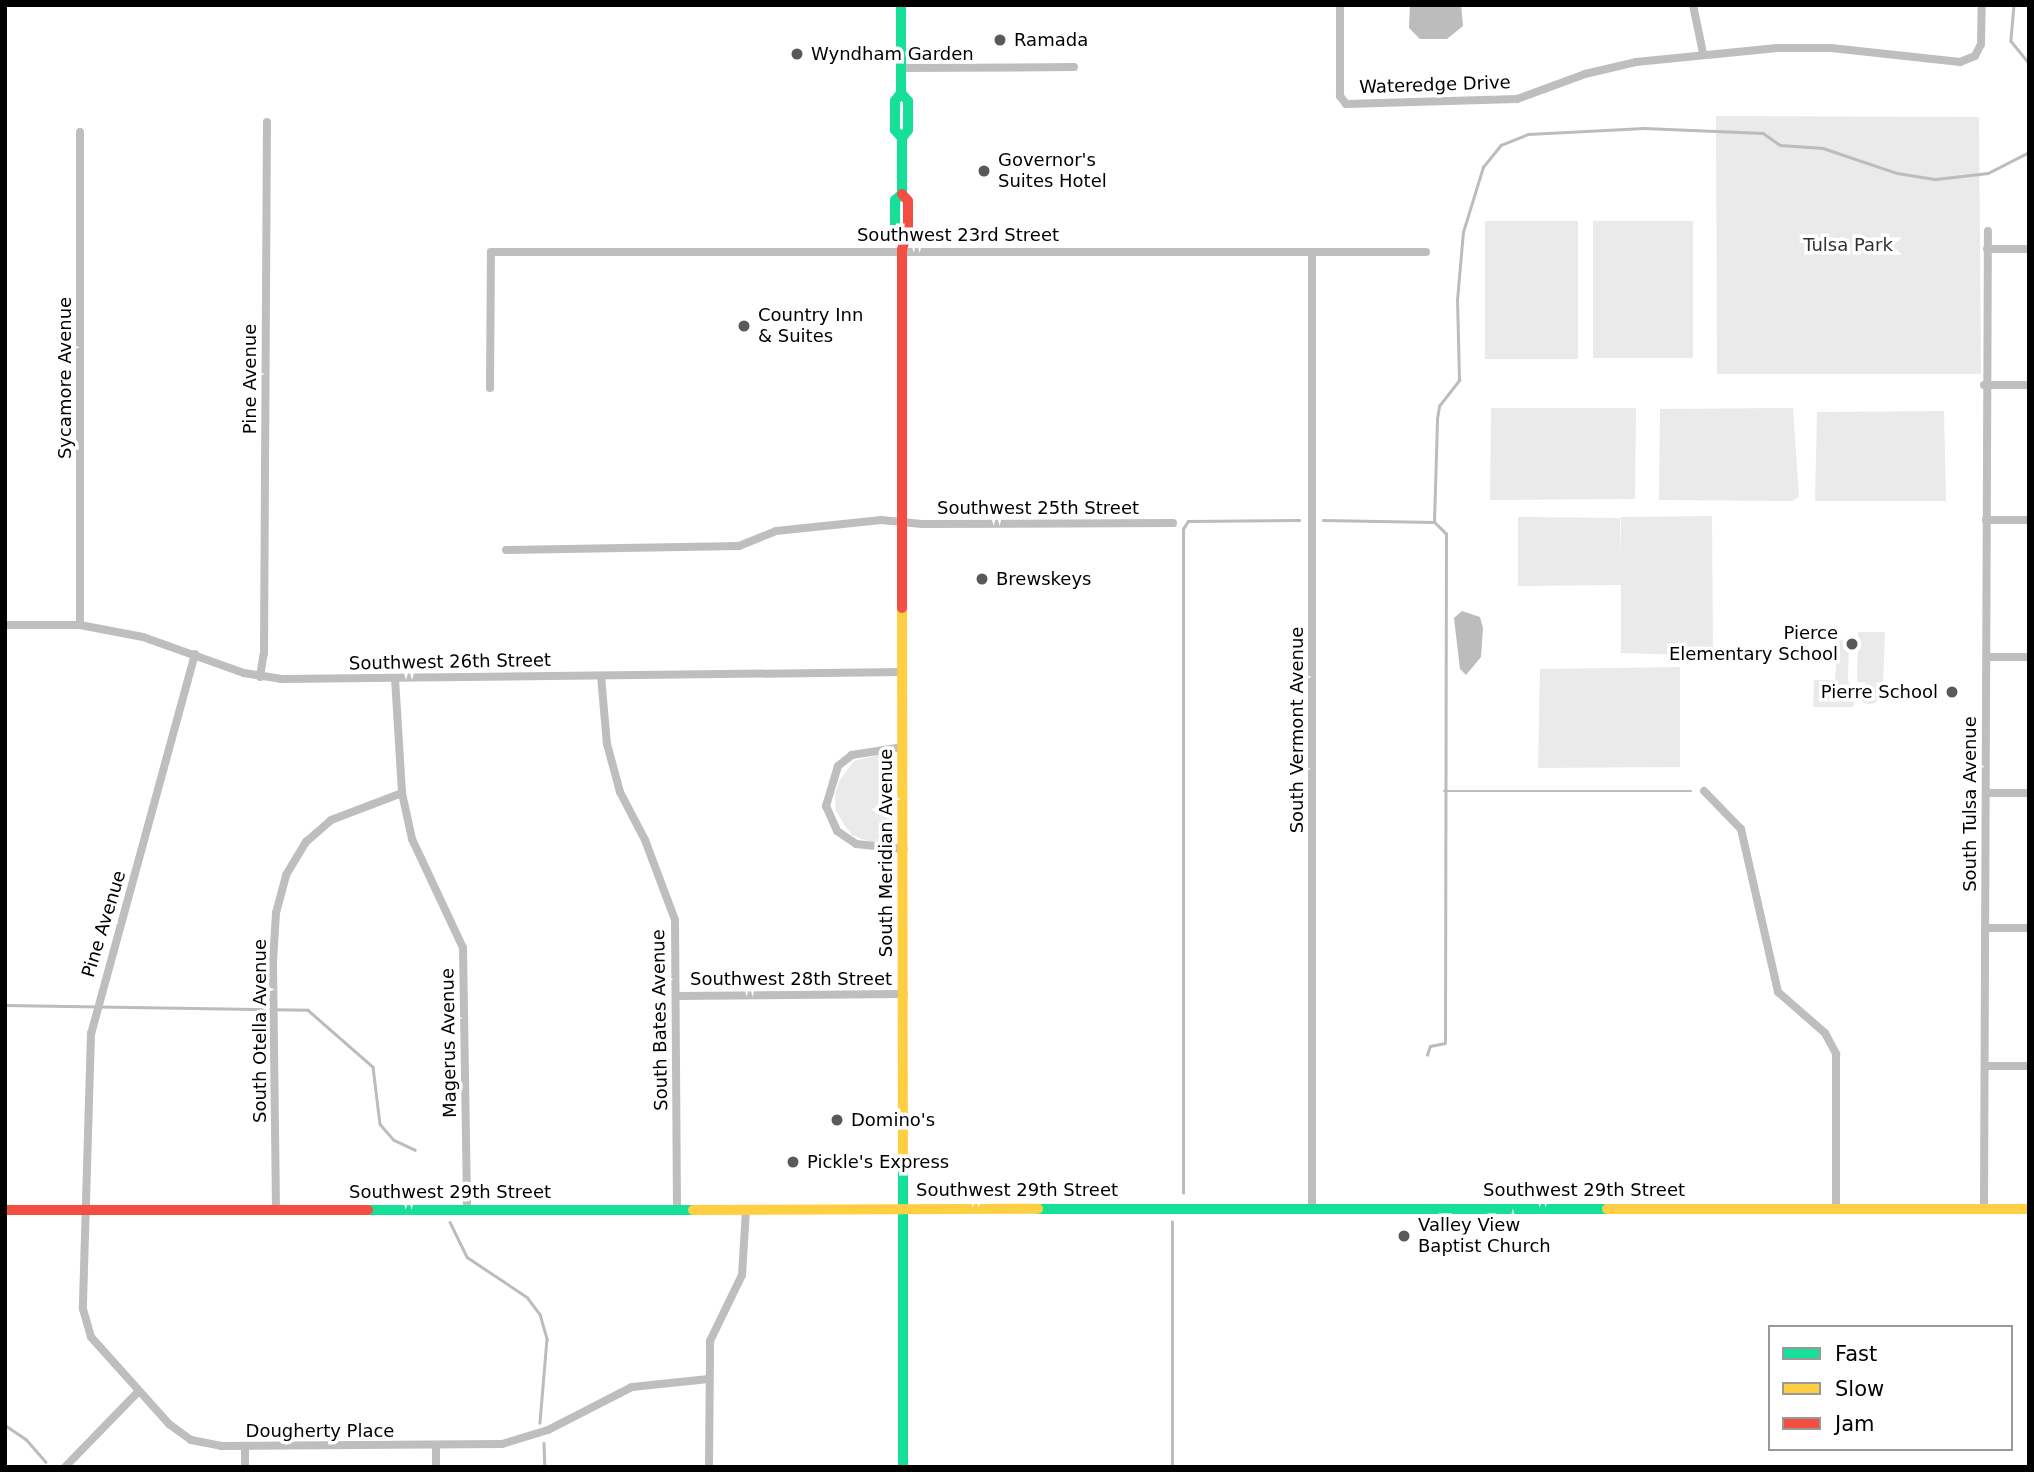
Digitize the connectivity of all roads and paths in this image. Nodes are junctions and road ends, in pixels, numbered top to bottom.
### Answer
1 (901, 5) edge
2 (1340, 5) edge
3 (1693, 5) edge
4 (1982, 5) edge
5 (1703, 53) junction
6 (1074, 67) dead end
7 (901, 68) junction
8 (267, 122) dead end
9 (80, 132) dead end
10 (1988, 231) dead end
11 (902, 244) junction
12 (1987, 249) junction
13 (2029, 249) edge
14 (1312, 252) junction
15 (1426, 252) dead end
16 (1984, 385) junction
17 (2029, 385) edge
18 (490, 388) dead end
19 (1986, 520) junction
20 (2029, 520) edge
21 (902, 522) junction
22 (1173, 523) dead end
23 (506, 550) dead end
24 (5, 625) edge
25 (80, 625) junction
26 (195, 654) junction
27 (1987, 657) junction
28 (2029, 657) edge
29 (903, 672) junction
30 (601, 676) junction
31 (260, 677) junction
32 (396, 678) junction
33 (903, 747) junction
34 (1704, 791) dead end
35 (402, 793) junction
36 (1987, 793) junction
37 (2029, 793) edge
38 (904, 849) junction
39 (1986, 928) junction
40 (2029, 928) edge
41 (904, 994) junction
42 (678, 996) junction
43 (1986, 1066) junction
44 (2029, 1066) edge
45 (903, 1207) junction
46 (1312, 1208) junction
47 (1836, 1208) junction
48 (1984, 1208) junction
49 (87, 1209) junction
50 (276, 1209) junction
51 (746, 1209) junction
52 (2029, 1209) edge
53 (5, 1210) edge
54 (467, 1210) junction
55 (677, 1210) junction
56 (709, 1379) junction
57 (137, 1393) junction
58 (245, 1446) junction
59 (436, 1446) junction
60 (65, 1467) edge
61 (245, 1467) edge
62 (436, 1467) edge
63 (709, 1467) edge
64 (903, 1467) edge

1 - 7 main road, South Meridian Avenue
2 - 5 street, Wateredge Drive
3 - 5 street
4 - 5 street, Wateredge Drive
6 - 7 street
7 - 11 main road, South Meridian Avenue
8 - 31 street, Pine Avenue
9 - 25 street, Sycamore Avenue
10 - 12 street, South Tulsa Avenue
11 - 14 street, Southwest 23rd Street
11 - 18 street, Southwest 23rd Street
11 - 21 main road, South Meridian Avenue
12 - 13 street
12 - 16 street, South Tulsa Avenue
14 - 15 street, Southwest 23rd Street
14 - 46 street, South Vermont Avenue
16 - 17 street
16 - 19 street, South Tulsa Avenue
19 - 20 street
19 - 27 street, South Tulsa Avenue
21 - 22 street, Southwest 25th Street
21 - 23 street, Southwest 25th Street
21 - 29 main road, South Meridian Avenue
24 - 25 street, Southwest 26th Street
25 - 26 street, Southwest 26th Street
26 - 31 street, Southwest 26th Street
26 - 49 street, Pine Avenue
27 - 28 street
27 - 36 street, South Tulsa Avenue
29 - 30 street, Southwest 26th Street
29 - 33 main road, South Meridian Avenue
30 - 32 street, Southwest 26th Street
30 - 42 street, South Bates Avenue
31 - 32 street, Southwest 26th Street
32 - 35 street, Magerus Avenue
33 - 38 main road, South Meridian Avenue
33 - 38 street
34 - 47 street
35 - 50 street, South Otella Avenue
35 - 54 street, Magerus Avenue
36 - 37 street
36 - 39 street, South Tulsa Avenue
38 - 41 main road, South Meridian Avenue
39 - 40 street
39 - 43 street, South Tulsa Avenue
41 - 42 street, Southwest 28th Street
41 - 45 main road, South Meridian Avenue
42 - 55 street, South Bates Avenue
43 - 44 street
43 - 48 street, South Tulsa Avenue
45 - 46 main road, Southwest 29th Street
45 - 51 main road, Southwest 29th Street
45 - 64 main road, South Meridian Avenue
46 - 47 main road, Southwest 29th Street
47 - 48 main road, Southwest 29th Street
48 - 52 main road, Southwest 29th Street
49 - 50 main road, Southwest 29th Street
49 - 53 main road, Southwest 29th Street
49 - 57 street, Dougherty Place
50 - 54 main road, Southwest 29th Street
51 - 55 main road, Southwest 29th Street
51 - 56 street
54 - 55 main road, Southwest 29th Street
56 - 59 street, Dougherty Place
56 - 63 street
57 - 58 street, Dougherty Place
57 - 60 street
58 - 59 street, Dougherty Place
58 - 61 street
59 - 62 street

